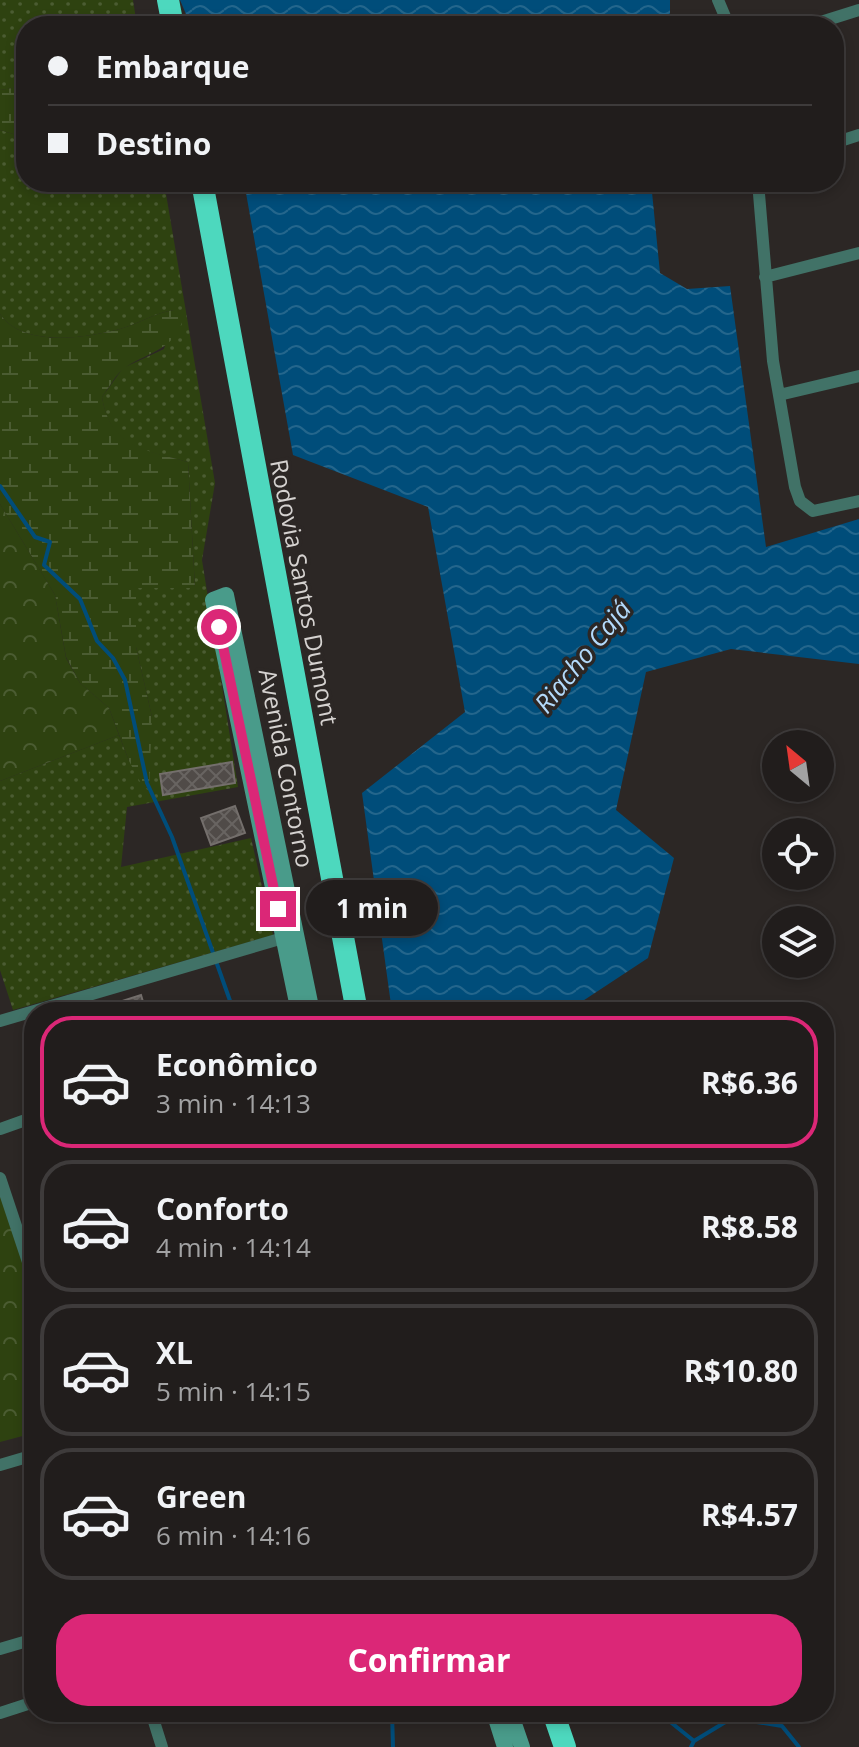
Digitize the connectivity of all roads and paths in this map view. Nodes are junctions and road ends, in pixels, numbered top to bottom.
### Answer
1 (859, 10) edge
2 (840, 16) edge
3 (204, 192) edge
4 (759, 192) edge
5 (859, 253) edge
6 (765, 277) junction
7 (859, 376) edge
8 (779, 395) junction
9 (859, 501) edge
10 (213, 600) dead end
11 (290, 936) junction
12 (78, 998) junction
13 (64, 1002) edge
14 (79, 1002) edge
15 (298, 1002) edge
16 (309, 1002) edge
17 (355, 1002) edge
18 (24, 1014) edge
19 (0, 1021) edge
20 (24, 1121) edge
21 (0, 1129) edge
22 (0, 1178) edge
23 (24, 1250) edge
24 (24, 1458) edge
25 (0, 1465) edge
26 (24, 1642) edge
27 (0, 1649) edge
28 (24, 1705) edge
29 (0, 1713) edge
30 (154, 1722) edge
31 (497, 1722) edge
32 (513, 1722) edge
33 (556, 1722) edge
34 (162, 1747) edge
35 (505, 1747) edge
36 (522, 1747) edge
37 (565, 1747) edge

1 - 2 street
3 - 17 highway, Rodovia Santos Dumont
4 - 6 street
5 - 6 street
6 - 8 street
7 - 8 street
8 - 9 street
10 - 11 street
11 - 12 street
11 - 15 street
11 - 16 street
12 - 13 street
12 - 14 street
18 - 19 street
20 - 21 street
22 - 23 street
24 - 25 street
26 - 27 street
28 - 29 street
30 - 34 street
31 - 35 street
32 - 36 street
33 - 37 highway

